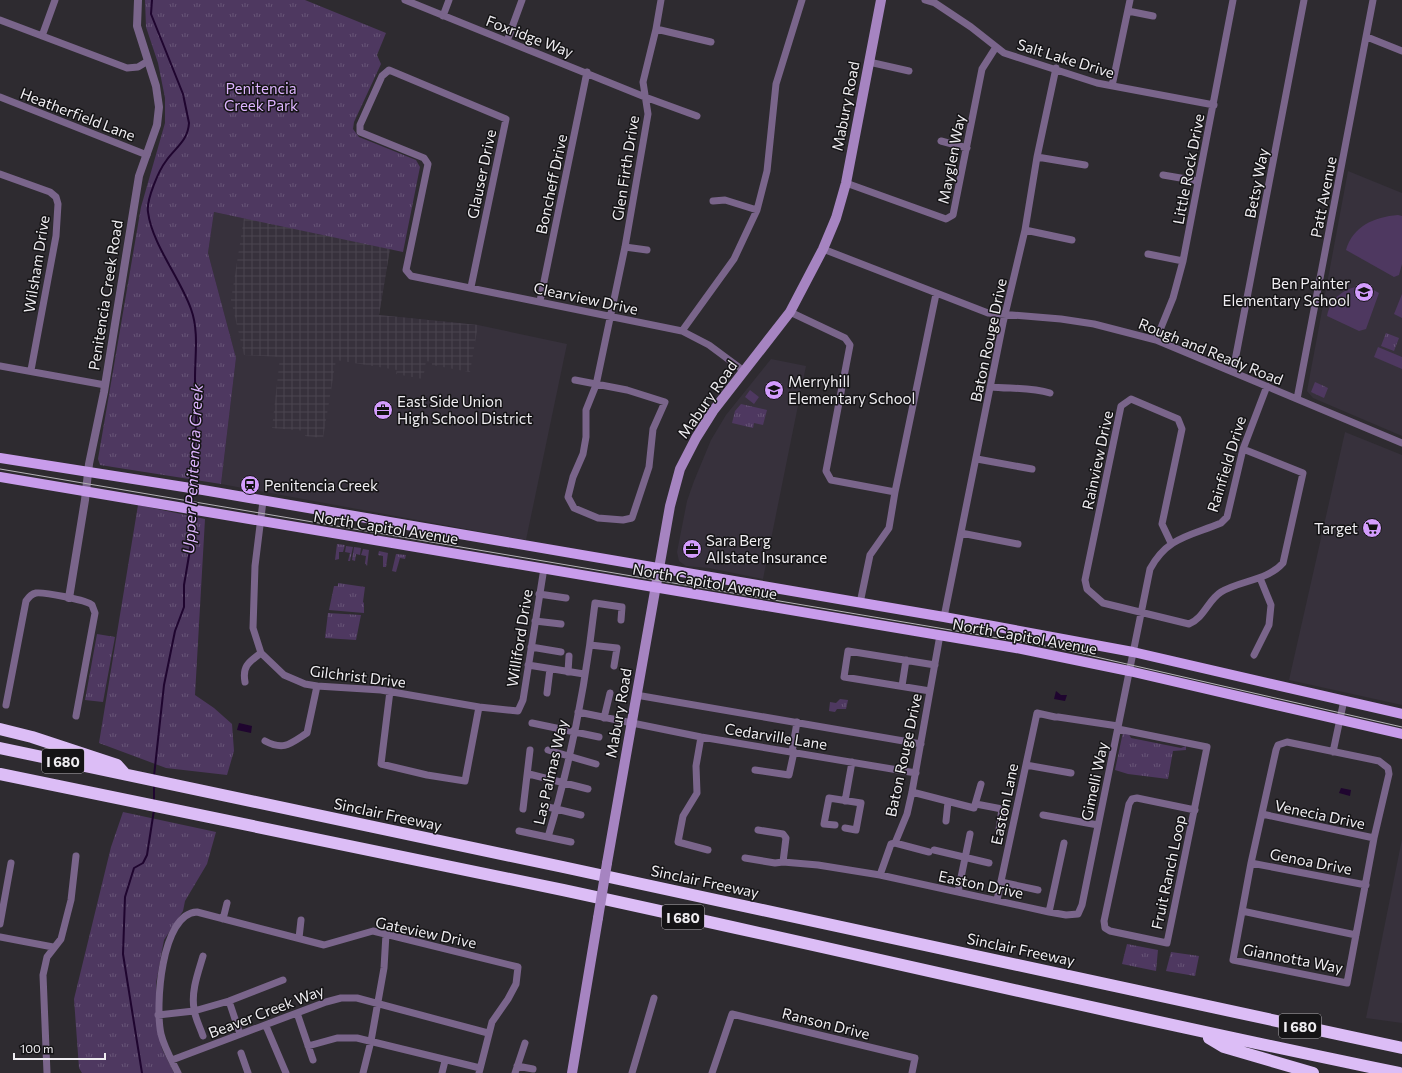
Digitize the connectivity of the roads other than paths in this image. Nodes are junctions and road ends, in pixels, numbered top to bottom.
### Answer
1 (55, 0) edge
2 (138, 0) edge
3 (405, 0) edge
4 (449, 0) edge
5 (522, 0) edge
6 (661, 0) edge
7 (802, 0) edge
8 (880, 0) edge
9 (925, 0) edge
10 (1130, 0) edge
11 (1233, 0) edge
12 (1304, 0) edge
13 (1373, 0) edge
14 (1128, 11) junction
15 (443, 16) junction
16 (1153, 16) dead end
17 (0, 20) edge
18 (656, 29) junction
19 (42, 36) junction
20 (1367, 37) junction
21 (507, 41) junction
22 (711, 42) dead end
23 (996, 47) junction
24 (1402, 52) edge
25 (148, 61) junction
26 (869, 62) junction
27 (1056, 68) junction
28 (389, 70) joint
29 (909, 71) dead end
30 (588, 72) junction
31 (1112, 86) junction
32 (0, 97) edge
33 (645, 97) junction
34 (1214, 105) junction
35 (697, 116) dead end
36 (941, 141) dead end
37 (967, 148) junction
38 (147, 155) junction
39 (1037, 157) junction
40 (1085, 165) dead end
41 (0, 174) edge
42 (1163, 175) dead end
43 (1198, 181) junction
44 (846, 183) junction
45 (713, 201) dead end
46 (757, 210) junction
47 (1025, 230) junction
48 (1072, 240) dead end
49 (625, 247) junction
50 (823, 249) junction
51 (647, 250) dead end
52 (1148, 254) dead end
53 (1183, 261) junction
54 (471, 287) junction
55 (936, 294) junction
56 (540, 301) junction
57 (790, 312) junction
58 (1006, 316) junction
59 (610, 317) junction
60 (682, 331) junction
61 (1156, 340) junction
62 (0, 366) edge
63 (30, 370) junction
64 (744, 371) junction
65 (1233, 371) junction
66 (575, 380) dead end
67 (596, 384) junction
68 (104, 385) junction
69 (1267, 386) junction
70 (990, 387) junction
71 (1050, 393) dead end
72 (1297, 400) junction
73 (1402, 443) edge
74 (1243, 448) junction
75 (0, 458) edge
76 (977, 459) junction
77 (1032, 469) dead end
78 (88, 472) junction
79 (0, 477) edge
80 (86, 491) junction
81 (895, 492) junction
82 (263, 501) junction
83 (260, 521) junction
84 (961, 533) junction
85 (1170, 543) junction
86 (1018, 544) dead end
87 (544, 568) junction
88 (659, 569) junction
89 (1260, 578) junction
90 (655, 588) junction
91 (539, 594) junction
92 (69, 598) junction
93 (566, 598) dead end
94 (860, 603) junction
95 (1142, 613) junction
96 (944, 616) junction
97 (621, 620) dead end
98 (535, 621) junction
99 (561, 624) dead end
100 (940, 635) junction
101 (590, 645) junction
102 (531, 647) junction
103 (560, 652) dead end
104 (1133, 652) junction
105 (261, 653) junction
106 (1254, 655) dead end
107 (569, 656) dead end
108 (906, 660) junction
109 (528, 665) junction
110 (935, 665) junction
111 (614, 666) dead end
112 (550, 669) junction
113 (1129, 671) junction
114 (568, 672) junction
115 (584, 674) junction
116 (245, 682) dead end
117 (317, 686) junction
118 (902, 686) junction
119 (390, 691) junction
120 (930, 691) junction
121 (547, 693) dead end
122 (610, 693) dead end
123 (636, 695) junction
124 (1344, 700) junction
125 (6, 705) dead end
126 (479, 707) junction
127 (518, 711) joint
128 (578, 712) junction
129 (1402, 714) edge
130 (76, 716) dead end
131 (604, 718) junction
132 (1340, 720) junction
133 (797, 722) junction
134 (532, 723) dead end
135 (631, 724) junction
136 (1118, 728) junction
137 (0, 729) edge
138 (574, 730) junction
139 (1402, 734) edge
140 (599, 737) dead end
141 (700, 737) junction
142 (264, 741) dead end
143 (921, 744) junction
144 (0, 748) edge
145 (530, 750) dead end
146 (548, 750) dead end
147 (793, 752) junction
148 (1333, 752) junction
149 (570, 756) junction
150 (852, 762) junction
151 (596, 764) dead end
152 (1026, 765) junction
153 (755, 770) dead end
154 (916, 773) junction
155 (1071, 773) dead end
156 (0, 774) edge
157 (529, 774) junction
158 (130, 776) junction
159 (564, 783) junction
160 (981, 784) dead end
161 (588, 789) dead end
162 (912, 792) junction
163 (846, 801) junction
164 (948, 802) junction
165 (976, 804) junction
166 (548, 807) dead end
167 (523, 809) dead end
168 (556, 809) junction
169 (1195, 810) junction
170 (1262, 814) junction
171 (581, 815) dead end
172 (1043, 815) dead end
173 (946, 821) dead end
174 (835, 825) dead end
175 (1098, 825) junction
176 (845, 828) dead end
177 (758, 830) dead end
178 (999, 830) dead end
179 (519, 831) dead end
180 (970, 834) dead end
181 (548, 837) junction
182 (1374, 838) junction
183 (571, 842) dead end
184 (895, 843) junction
185 (1064, 843) dead end
186 (708, 850) dead end
187 (76, 856) dead end
188 (964, 857) junction
189 (745, 858) dead end
190 (783, 862) junction
191 (11, 863) dead end
192 (989, 863) dead end
193 (1251, 863) junction
194 (880, 875) junction
195 (1001, 882) junction
196 (1366, 885) junction
197 (1038, 890) dead end
198 (958, 892) junction
199 (997, 900) junction
200 (227, 903) dead end
201 (1242, 911) junction
202 (1050, 912) junction
203 (1078, 914) joint
204 (223, 919) junction
205 (301, 920) dead end
206 (0, 924) edge
207 (386, 934) junction
208 (1356, 935) junction
209 (0, 937) edge
210 (299, 938) junction
211 (53, 947) junction
212 (203, 956) dead end
213 (283, 980) dead end
214 (654, 998) dead end
215 (229, 1000) junction
216 (377, 1003) junction
217 (1198, 1004) junction
218 (194, 1011) junction
219 (297, 1014) junction
220 (158, 1015) junction
221 (266, 1026) junction
222 (488, 1033) junction
223 (1201, 1033) junction
224 (240, 1034) junction
225 (203, 1036) dead end
226 (1402, 1040) edge
227 (371, 1041) junction
228 (525, 1043) dead end
229 (308, 1046) junction
230 (1402, 1048) edge
231 (242, 1053) dead end
232 (172, 1060) junction
233 (313, 1060) dead end
234 (445, 1061) junction
235 (516, 1069) edge
236 (533, 1069) dead end
237 (479, 1071) edge
238 (246, 1072) edge
239 (47, 1073) edge
240 (178, 1073) edge
241 (286, 1073) edge
242 (363, 1073) edge
243 (442, 1073) edge
244 (572, 1073) edge
245 (632, 1073) edge
246 (712, 1073) edge
247 (912, 1073) edge
248 (1313, 1073) edge
249 (1399, 1073) edge

1 - 19 street
2 - 25 street, Penitencia Creek Road
3 - 15 street, Foxridge Way
4 - 15 street
5 - 21 street
6 - 18 street, Glen Firth Drive
7 - 46 street
8 - 26 main road, Mabury Road
9 - 23 street, Salt Lake Drive
10 - 14 street
11 - 34 street, Little Rock Drive
12 - 65 street, Betsy Way
13 - 20 street, Patt Avenue
14 - 16 street
14 - 31 street
15 - 21 street, Foxridge Way
17 - 19 street
18 - 22 street
18 - 33 street, Glen Firth Drive
19 - 25 street
20 - 24 street
20 - 72 street, Patt Avenue
21 - 30 street, Foxridge Way
23 - 27 street, Salt Lake Drive
23 - 37 street, Mayglen Way
25 - 38 street, Penitencia Creek Road
26 - 29 street
26 - 44 main road, Mabury Road
27 - 31 street, Salt Lake Drive
27 - 39 street, Baton Rouge Drive
28 - 54 street, Glauser Drive
28 - 54 street, Clearview Drive
30 - 33 street, Foxridge Way
30 - 56 street, Boncheff Drive
31 - 34 street, Salt Lake Drive
32 - 38 street, Heatherfield Lane
33 - 35 street, Foxridge Way
33 - 49 street, Glen Firth Drive
34 - 43 street, Little Rock Drive
36 - 37 street
37 - 44 street, Mayglen Way
38 - 68 street, Penitencia Creek Road
39 - 40 street
39 - 47 street, Baton Rouge Drive
41 - 63 street, Wilsham Drive
42 - 43 street
43 - 53 street, Little Rock Drive
44 - 50 main road, Mabury Road
45 - 46 street
46 - 60 street
47 - 48 street
47 - 58 street, Baton Rouge Drive
49 - 51 street
49 - 59 street, Glen Firth Drive
50 - 55 street, Rough and Ready Road
50 - 57 main road, Mabury Road
52 - 53 street
53 - 61 street, Little Rock Drive
54 - 56 street, Clearview Drive
55 - 58 street, Rough and Ready Road
55 - 81 street
56 - 59 street, Clearview Drive
57 - 64 main road, Mabury Road
57 - 81 street
58 - 61 street, Rough and Ready Road
58 - 70 street, Baton Rouge Drive
59 - 60 street, Clearview Drive
59 - 67 street, Glen Firth Drive
60 - 64 street, Clearview Drive
61 - 65 street, Rough and Ready Road
62 - 63 street
63 - 68 street
64 - 88 main road, Mabury Road
65 - 69 street, Rough and Ready Road
66 - 67 street
67 - 67 street, Glen Firth Drive
68 - 78 street, Penitencia Creek Road
69 - 72 street, Rough and Ready Road
69 - 74 street, Rainfield Drive
70 - 71 street
70 - 76 street, Baton Rouge Drive
72 - 73 street, Rough and Ready Road
74 - 85 street, Rainfield Drive
74 - 89 street
75 - 78 main road, North Capitol Avenue
76 - 77 street
76 - 84 street, Baton Rouge Drive
78 - 80 street, Penitencia Creek Road
78 - 82 main road, North Capitol Avenue
79 - 80 main road, North Capitol Avenue
80 - 83 main road, North Capitol Avenue
80 - 92 street, Penitencia Creek Road
81 - 94 street
82 - 83 street, Gilchrist Drive
82 - 88 main road, North Capitol Avenue
83 - 87 main road, North Capitol Avenue
83 - 105 street, Gilchrist Drive
84 - 86 street
84 - 96 street, Baton Rouge Drive
85 - 95 street, Rainfield Drive
85 - 95 street, Rainview Drive
87 - 90 main road, North Capitol Avenue
87 - 91 street, Williford Drive
88 - 90 main road, Mabury Road
88 - 94 main road, North Capitol Avenue
89 - 95 street
89 - 106 street
90 - 100 main road, North Capitol Avenue
90 - 123 main road, Mabury Road
91 - 93 street
91 - 98 street, Williford Drive
92 - 125 street
92 - 130 street
94 - 96 main road, North Capitol Avenue
95 - 104 street, Rainfield Drive
96 - 104 main road, North Capitol Avenue
97 - 101 street, Las Palmas Way
98 - 99 street
98 - 102 street, Williford Drive
100 - 110 street, Baton Rouge Drive
100 - 113 main road, North Capitol Avenue
101 - 111 street
101 - 115 street, Las Palmas Way
102 - 103 street
102 - 109 street, Williford Drive
104 - 113 street, Gimelli Way
104 - 124 main road, North Capitol Avenue
105 - 116 street
105 - 117 street, Gilchrist Drive
107 - 114 street
108 - 110 street
108 - 118 street
108 - 118 street
109 - 112 street
109 - 127 street, Williford Drive
110 - 120 street, Baton Rouge Drive
112 - 114 street
112 - 121 street
113 - 132 main road, North Capitol Avenue
113 - 136 street, Gimelli Way
114 - 115 street
115 - 128 street, Las Palmas Way
117 - 119 street, Gilchrist Drive
117 - 142 street
118 - 120 street
119 - 126 street, Gilchrist Drive
119 - 126 street
120 - 143 street, Baton Rouge Drive
122 - 131 street
123 - 133 street
123 - 135 main road, Mabury Road
124 - 129 main road, North Capitol Avenue
124 - 132 street
126 - 127 street, Gilchrist Drive
128 - 131 street, Las Palmas Way
128 - 138 street, Las Palmas Way
131 - 135 street, Las Palmas Way
132 - 139 main road, North Capitol Avenue
132 - 148 street
133 - 143 street
133 - 147 street
134 - 138 street
135 - 141 street, Cedarville Lane
135 - 244 main road, Mabury Road, bridge
136 - 152 street, Easton Lane
136 - 169 street
136 - 175 street, Gimelli Way
137 - 158 highway
138 - 140 street
138 - 149 street, Las Palmas Way
141 - 147 street, Cedarville Lane
141 - 186 street
143 - 154 street, Baton Rouge Drive
144 - 158 highway, Sinclair Freeway / I 680
145 - 157 street
146 - 149 street
147 - 150 street, Cedarville Lane
147 - 153 street
148 - 170 street, Giannotta Way
148 - 182 street, Giannotta Way
149 - 151 street
149 - 159 street, Las Palmas Way
150 - 154 street, Cedarville Lane
150 - 163 street
152 - 155 street
152 - 195 street, Easton Lane
154 - 162 street, Baton Rouge Drive
156 - 223 highway, I 680
157 - 159 street
157 - 167 street
158 - 217 highway, Sinclair Freeway / I 680
159 - 161 street
159 - 168 street, Las Palmas Way
160 - 165 street
162 - 164 street
162 - 184 street, Baton Rouge Drive
163 - 174 street
163 - 176 street
164 - 165 street
164 - 173 street
165 - 178 street
166 - 168 street
168 - 171 street
168 - 181 street, Las Palmas Way
169 - 169 street, Fruit Ranch Loop
170 - 182 street, Venecia Drive
170 - 193 street, Giannotta Way
172 - 175 street
175 - 203 street, Gimelli Way
177 - 190 street
179 - 181 street, Las Palmas Way
180 - 188 street
181 - 183 street, Las Palmas Way
182 - 196 street, Giannotta Way
184 - 188 street
184 - 194 street, Baton Rouge Drive
185 - 202 street
187 - 211 street
188 - 192 street
188 - 198 street
189 - 190 street, Easton Drive
190 - 194 street, Easton Drive
191 - 206 street
193 - 196 street, Genoa Drive
193 - 201 street, Giannotta Way
194 - 198 street, Easton Drive
195 - 197 street
195 - 199 street, Easton Lane
196 - 208 street, Giannotta Way
198 - 199 street, Easton Drive
199 - 202 street, Easton Drive
200 - 204 street
201 - 208 street
201 - 208 street, Giannotta Way
202 - 203 street, Easton Drive
204 - 210 street, Gateview Drive
204 - 220 street, Gateview Drive
205 - 210 street
207 - 210 street, Gateview Drive
207 - 216 street
207 - 222 street, Gateview Drive
209 - 211 street
211 - 239 street
212 - 218 street
213 - 215 street
214 - 245 street
215 - 218 street
215 - 224 street
216 - 219 street, Beaver Creek Way
216 - 222 street, Beaver Creek Way
216 - 227 street
217 - 226 highway
217 - 230 highway, Sinclair Freeway / I 680
218 - 220 street
218 - 225 street
219 - 221 street, Beaver Creek Way
219 - 229 street
220 - 232 street
221 - 224 street, Beaver Creek Way
221 - 241 street
222 - 237 street
223 - 248 highway
223 - 249 highway, I 680
224 - 232 street, Beaver Creek Way
227 - 229 street
227 - 234 street
227 - 242 street
228 - 235 street
229 - 233 street
231 - 238 street
232 - 240 street
234 - 237 street
234 - 243 street
235 - 236 street
246 - 247 street, Ranson Drive

